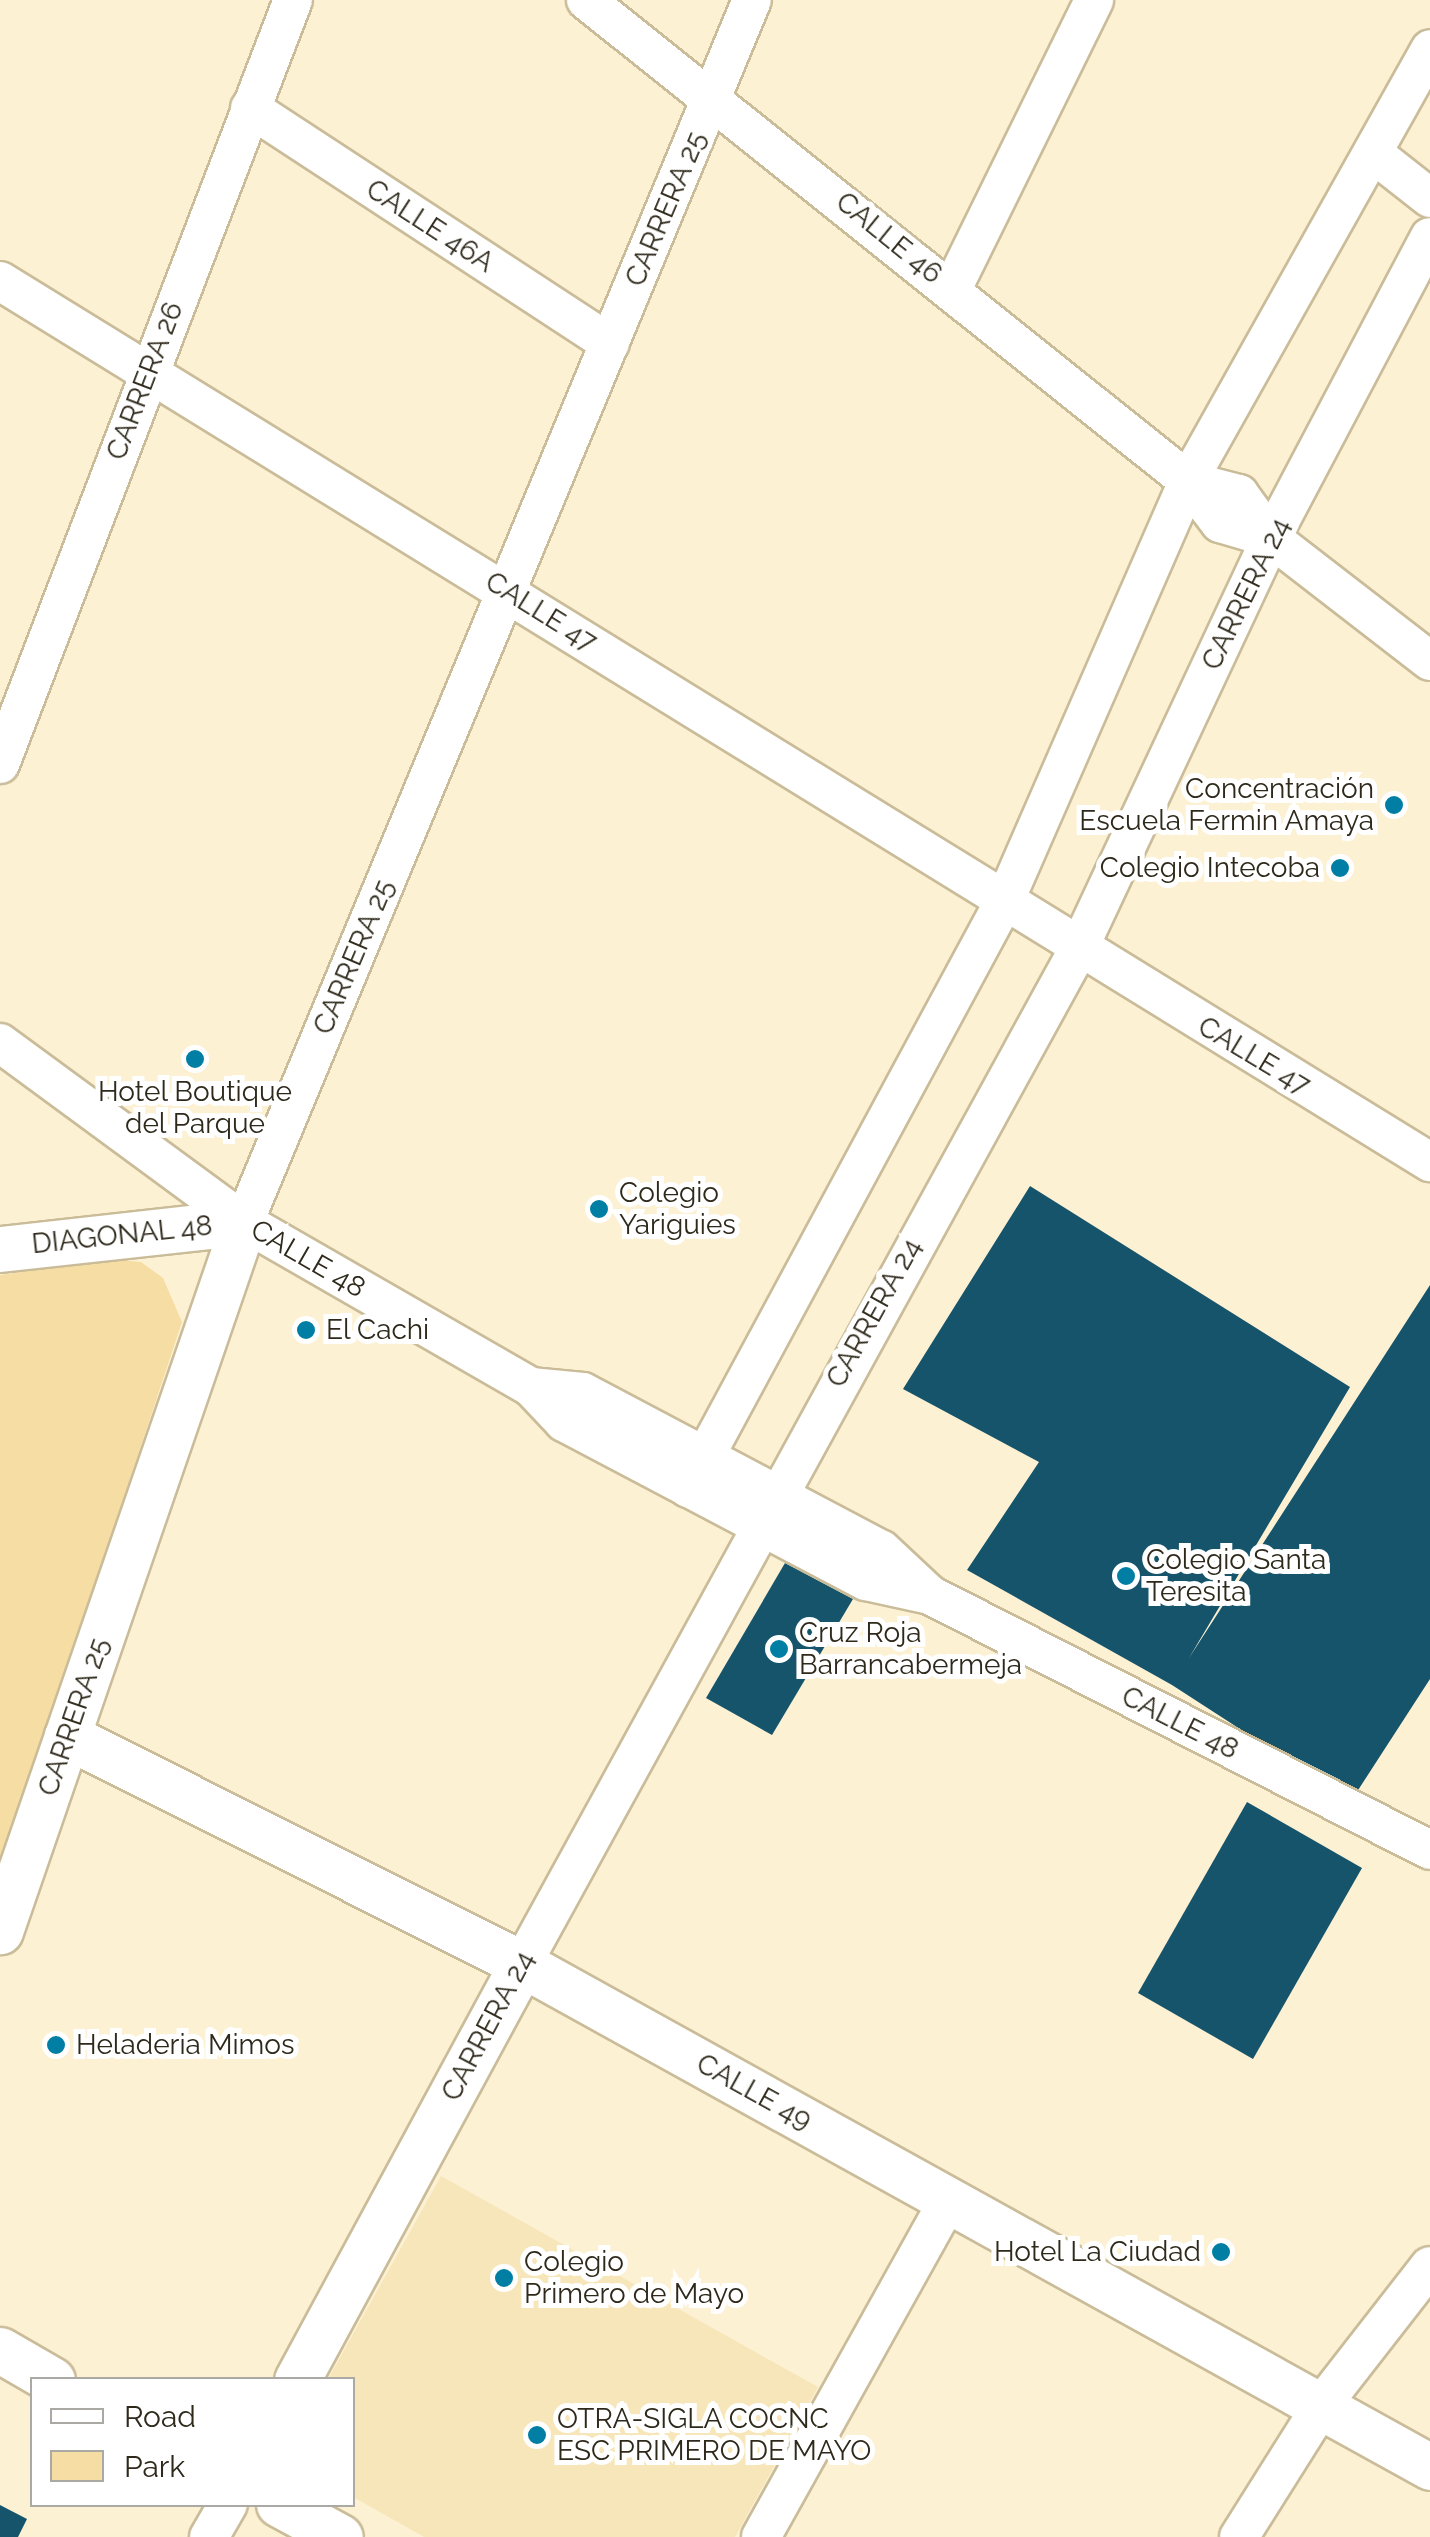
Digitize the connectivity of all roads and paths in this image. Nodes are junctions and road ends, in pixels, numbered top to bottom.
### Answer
1 (293, 0) edge
2 (586, 0) edge
3 (752, 0) edge
4 (1094, 0) edge
5 (1430, 49) edge
6 (712, 96) junction
7 (250, 108) junction
8 (1374, 154) junction
9 (1430, 198) edge
10 (1430, 237) edge
11 (0, 280) edge
12 (952, 289) junction
13 (610, 344) junction
14 (150, 367) junction
15 (1188, 480) junction
16 (1271, 538) junction
17 (506, 591) junction
18 (1430, 661) edge
19 (0, 764) edge
20 (1006, 898) junction
21 (984, 938) junction
22 (1078, 950) junction
23 (0, 1042) edge
24 (1430, 1162) edge
25 (244, 1222) junction
26 (0, 1249) edge
27 (696, 1472) junction
28 (766, 1508) junction
29 (67, 1736) junction
30 (1430, 1850) edge
31 (0, 1931) edge
32 (522, 1964) junction
33 (949, 2199) junction
34 (1430, 2266) edge
35 (0, 2350) edge
36 (47, 2377) edge
37 (299, 2377) edge
38 (1324, 2402) junction
39 (1430, 2467) edge
40 (226, 2507) edge
41 (285, 2507) edge
42 (210, 2537) edge
43 (340, 2537) edge
44 (761, 2537) edge
45 (1239, 2537) edge

1 - 7 street, CARRERA 26
2 - 6 street, CALLE 46
3 - 6 street, CARRERA 25
4 - 12 street
5 - 8 street
6 - 12 street, CALLE 46
6 - 13 street, CARRERA 25
7 - 13 street, CALLE 46A
7 - 14 street, CARRERA 26
8 - 9 street
8 - 15 street
10 - 16 street, CARRERA 24
11 - 14 street, CALLE 47
12 - 15 street, CALLE 46
13 - 17 street, CARRERA 25
14 - 17 street, CALLE 47
14 - 19 street, CARRERA 26
15 - 16 street, CALLE 46
15 - 20 street
16 - 18 street, CALLE 46
16 - 22 street, CARRERA 24
17 - 20 street, CALLE 47
17 - 25 street, CARRERA 25
20 - 21 street
20 - 22 street, CALLE 47
21 - 22 street, CALLE 47
21 - 27 street
22 - 24 street, CALLE 47
22 - 28 street, CARRERA 24
23 - 25 street, CALLE 48
25 - 26 street, DIAGONAL 48
25 - 27 street, CALLE 48
25 - 29 street, CARRERA 25
27 - 28 street, CALLE 48
28 - 30 street, CALLE 48
28 - 32 street, CARRERA 24
29 - 31 street, CARRERA 25
29 - 32 street, CALLE 49
32 - 33 street, CALLE 49
32 - 37 street, CARRERA 24
33 - 38 street, CALLE 49
33 - 44 street
34 - 38 street
35 - 36 street
38 - 39 street, CALLE 49
38 - 45 street
40 - 42 street
41 - 43 street

